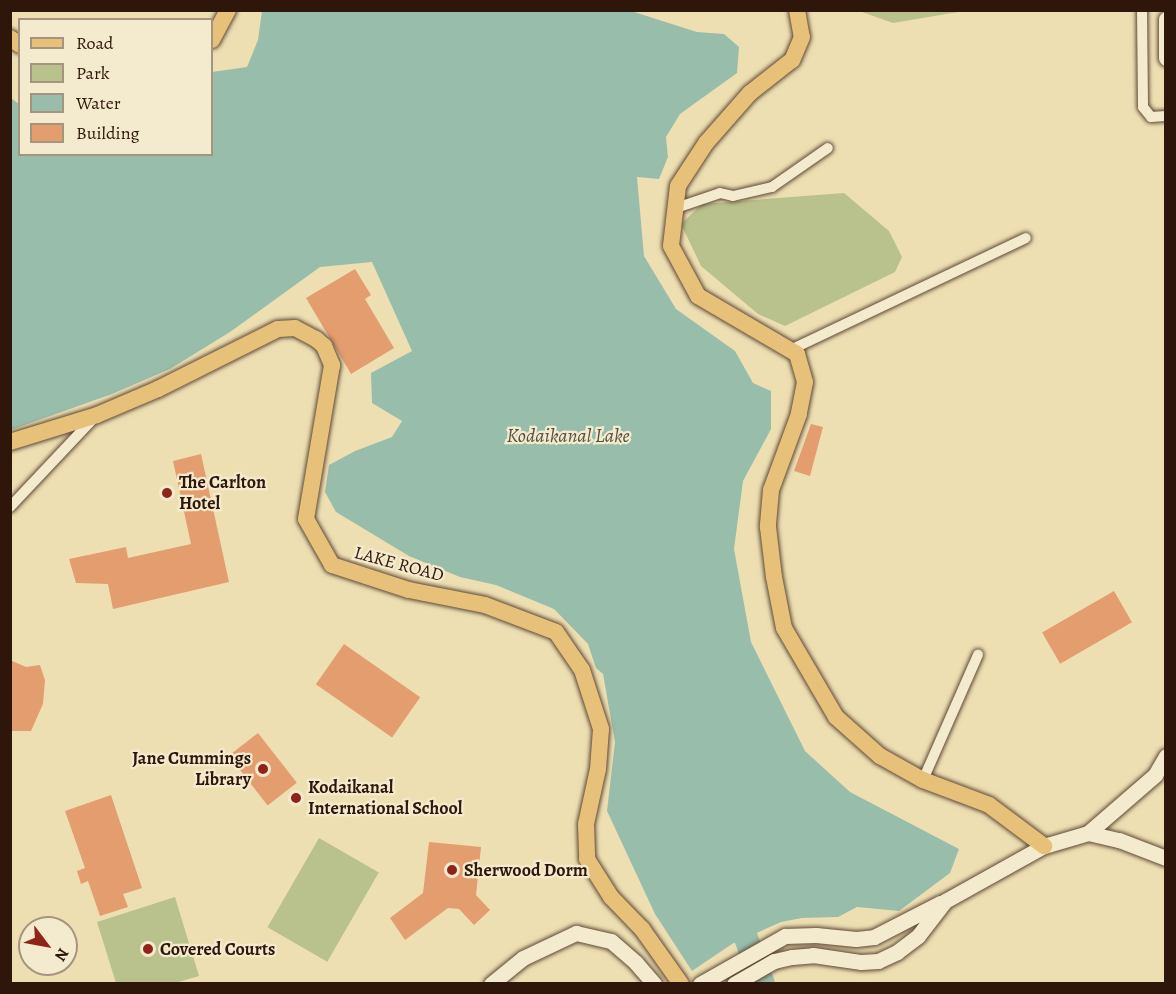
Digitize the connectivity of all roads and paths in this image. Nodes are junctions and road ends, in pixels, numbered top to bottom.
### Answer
1 (228, 10) edge
2 (797, 10) edge
3 (1142, 10) edge
4 (1166, 19) edge
5 (213, 38) edge
6 (1166, 58) edge
7 (1166, 116) edge
8 (828, 148) dead end
9 (676, 208) junction
10 (1026, 238) dead end
11 (790, 350) junction
12 (97, 415) junction
13 (10, 442) edge
14 (10, 507) edge
15 (978, 655) dead end
16 (1166, 756) edge
17 (923, 780) junction
18 (1088, 833) junction
19 (1044, 846) junction
20 (1166, 858) edge
21 (945, 901) junction
22 (704, 980) edge
23 (491, 984) edge
24 (654, 984) edge
25 (681, 984) edge
26 (734, 984) edge

1 - 5 main road
2 - 9 main road
3 - 7 street
4 - 6 main road
8 - 9 street
9 - 11 main road
10 - 11 street
11 - 17 main road
12 - 13 main road, LAKE ROAD
12 - 14 street
12 - 25 main road, LAKE ROAD
15 - 17 street
16 - 18 main road
17 - 19 main road
18 - 19 main road
18 - 20 main road
19 - 21 main road
21 - 22 main road
21 - 26 main road
23 - 24 main road

